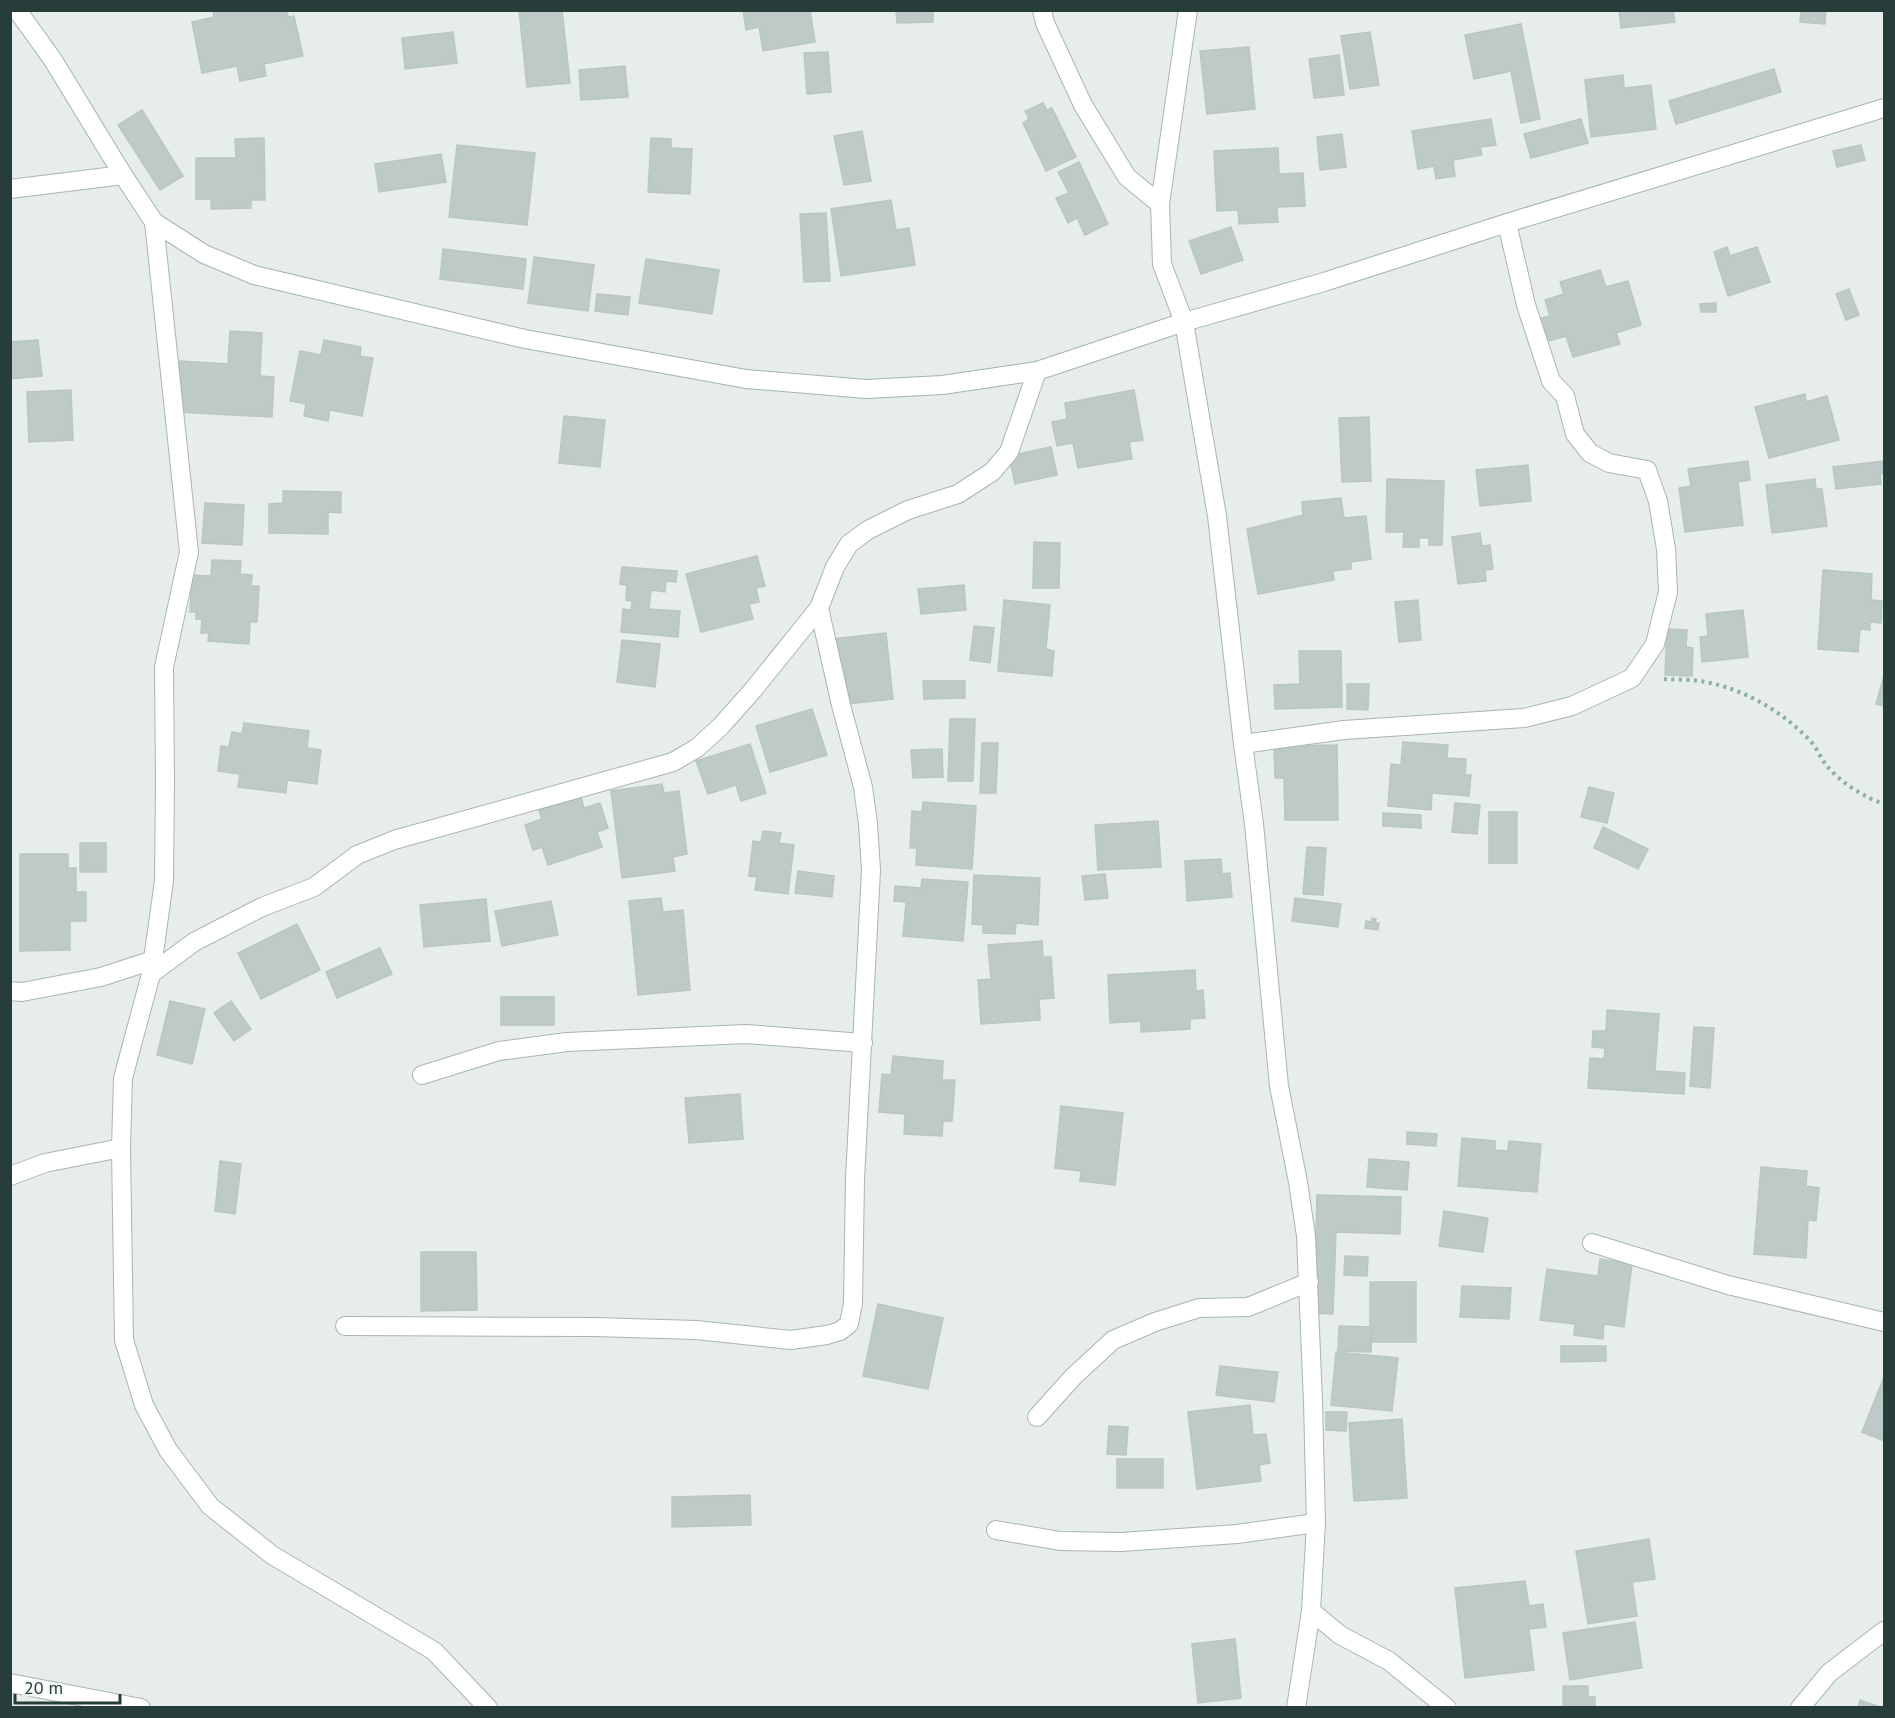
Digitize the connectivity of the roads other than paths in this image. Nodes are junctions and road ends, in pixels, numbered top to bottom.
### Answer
1 (16, 10) edge
2 (1042, 10) edge
3 (1188, 10) edge
4 (1884, 108) edge
5 (123, 175) junction
6 (10, 189) edge
7 (1160, 204) junction
8 (154, 222) junction
9 (1507, 223) junction
10 (1184, 322) junction
11 (1036, 371) junction
12 (819, 608) junction
13 (1243, 744) junction
14 (152, 967) junction
15 (10, 991) edge
16 (863, 1043) junction
17 (422, 1075) dead end
18 (122, 1148) junction
19 (10, 1176) edge
20 (1592, 1243) dead end
21 (1309, 1282) junction
22 (1884, 1322) edge
23 (345, 1326) dead end
24 (1038, 1417) dead end
25 (1316, 1523) junction
26 (996, 1530) dead end
27 (1311, 1611) junction
28 (1884, 1630) edge
29 (10, 1683) edge
30 (141, 1707) edge
31 (488, 1707) edge
32 (1296, 1707) edge
33 (1447, 1707) edge
34 (1800, 1707) edge

1 - 5 street
2 - 7 street
3 - 7 street
4 - 9 street
5 - 6 street
5 - 8 street
7 - 10 street
8 - 11 street
8 - 14 street
9 - 10 street
9 - 13 street
10 - 11 street
10 - 13 street
11 - 12 street
12 - 14 street
12 - 16 street
13 - 21 street
14 - 15 street
14 - 18 street
16 - 17 street
16 - 23 street
18 - 19 street
18 - 31 street
20 - 22 street
21 - 24 street
21 - 25 street
25 - 26 street
25 - 27 street
27 - 32 street
27 - 33 street
28 - 34 street
29 - 30 street

